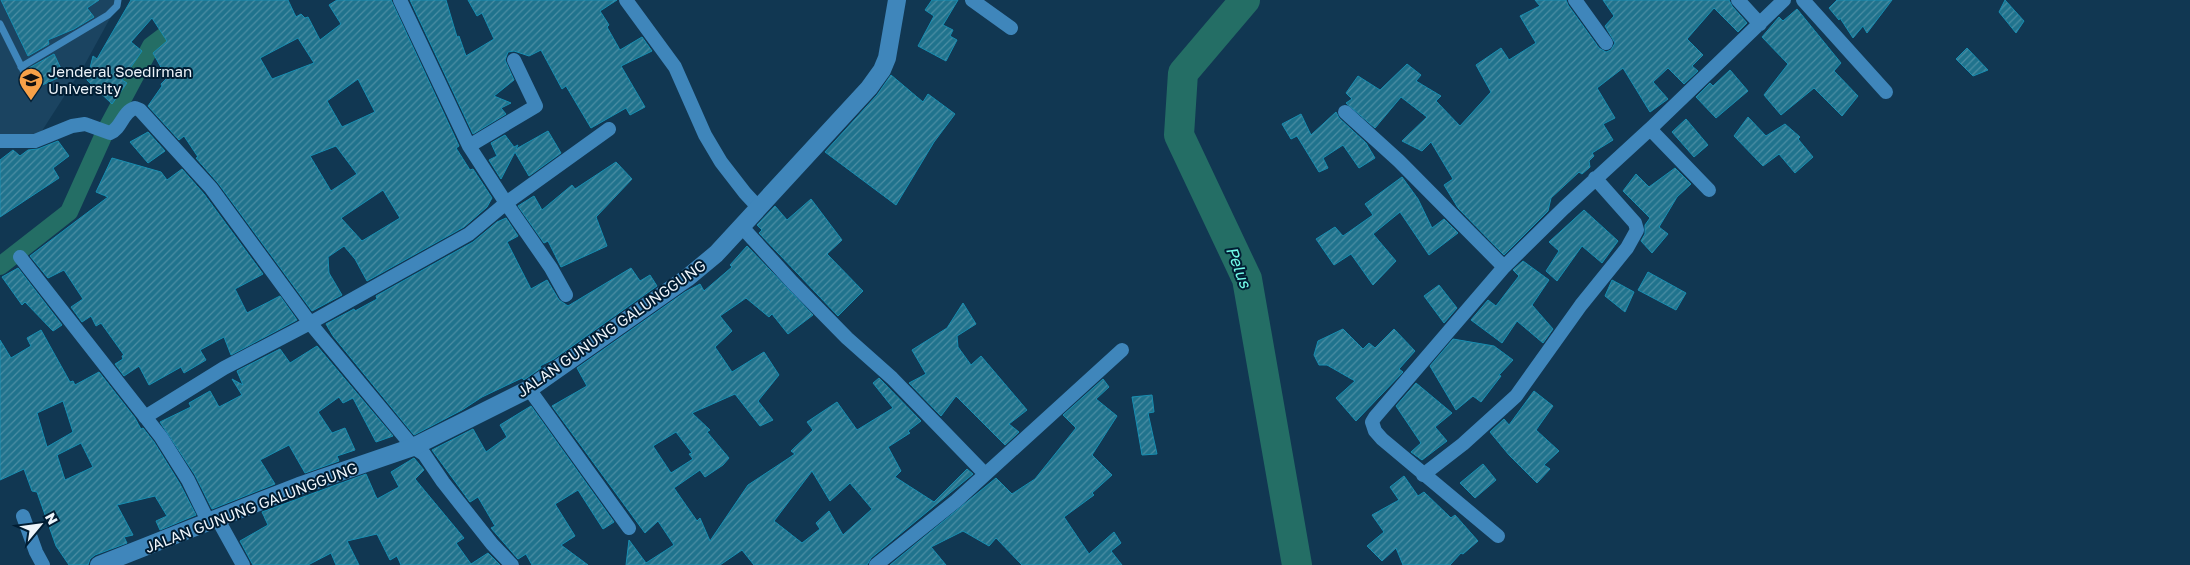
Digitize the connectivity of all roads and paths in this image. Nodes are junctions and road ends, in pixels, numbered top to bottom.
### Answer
1 (118, 0) edge
2 (400, 0) edge
3 (626, 0) edge
4 (972, 0) edge
5 (1575, 0) edge
6 (1738, 0) edge
7 (1784, 0) edge
8 (1803, 0) edge
9 (893, 4) edge
10 (0, 24) edge
11 (1760, 24) junction
12 (1011, 28) dead end
13 (1606, 43) dead end
14 (514, 60) dead end
15 (21, 67) junction
16 (32, 88) dead end
17 (1886, 92) dead end
18 (1345, 112) dead end
19 (609, 129) dead end
20 (1650, 129) junction
21 (0, 142) edge
22 (469, 146) junction
23 (1595, 178) junction
24 (1709, 190) dead end
25 (506, 203) junction
26 (758, 208) junction
27 (741, 226) junction
28 (20, 257) dead end
29 (1504, 267) junction
30 (566, 295) dead end
31 (310, 323) junction
32 (1122, 350) dead end
33 (529, 388) junction
34 (145, 416) junction
35 (413, 447) junction
36 (985, 474) junction
37 (1423, 475) junction
38 (23, 516) dead end
39 (212, 519) junction
40 (629, 528) dead end
41 (1498, 536) dead end
42 (43, 565) edge
43 (99, 565) edge
44 (243, 565) edge
45 (512, 565) edge
46 (876, 565) edge

1 - 15 lane
2 - 22 street
3 - 26 street
4 - 12 street
5 - 13 street
6 - 11 street
7 - 11 street
8 - 17 street
9 - 26 street, JALAN GUNUNG GALUNGGUNG
10 - 15 lane
11 - 20 street
14 - 22 street
15 - 16 lane
18 - 29 street
19 - 25 street
20 - 23 street
20 - 24 street
21 - 31 street
22 - 25 street
23 - 29 street
23 - 37 street
25 - 30 street
25 - 31 street
26 - 27 street, JALAN GUNUNG GALUNGGUNG
27 - 33 street, JALAN GUNUNG GALUNGGUNG
27 - 36 street
28 - 34 street
29 - 37 street
31 - 34 street
31 - 35 street
32 - 36 street
33 - 35 street, JALAN GUNUNG GALUNGGUNG
33 - 40 street
34 - 39 street
35 - 39 street, JALAN GUNUNG GALUNGGUNG
35 - 45 street
36 - 46 street
37 - 41 street
38 - 42 street
39 - 43 street, JALAN GUNUNG GALUNGGUNG
39 - 44 street

